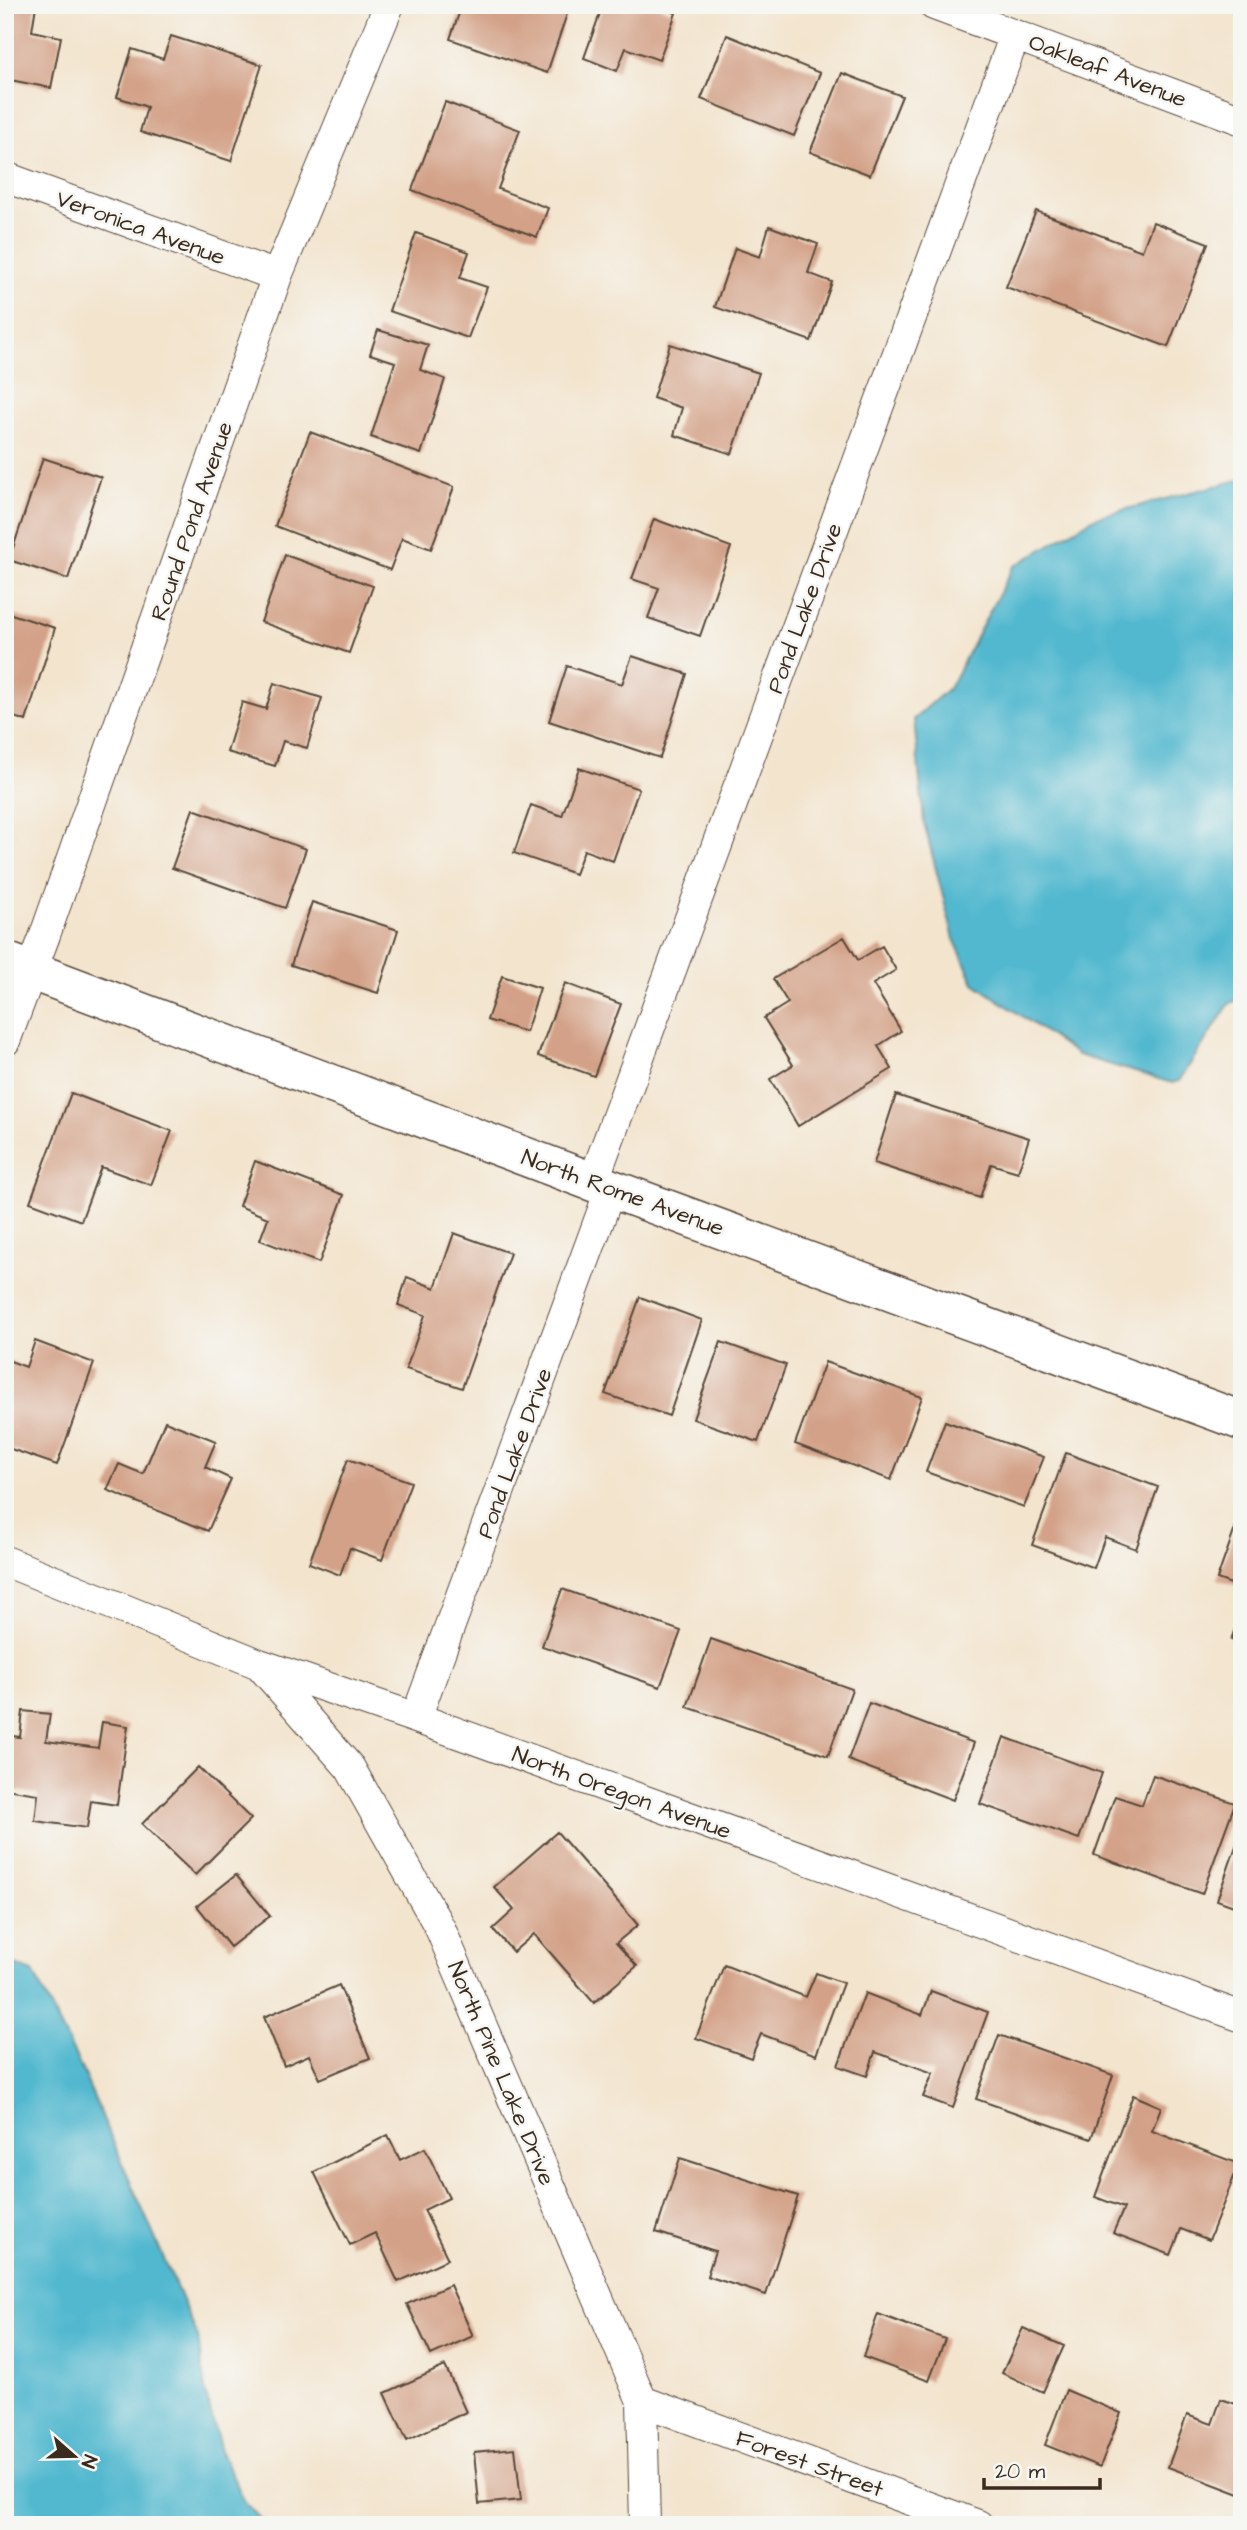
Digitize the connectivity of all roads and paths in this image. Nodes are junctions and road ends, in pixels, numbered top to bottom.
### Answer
1 (389, 5) edge
2 (934, 5) edge
3 (1015, 34) junction
4 (1242, 120) edge
5 (5, 177) edge
6 (277, 276) junction
7 (18, 965) edge
8 (5, 1041) edge
9 (602, 1185) junction
10 (1242, 1421) edge
11 (5, 1561) edge
12 (259, 1664) junction
13 (416, 1718) junction
14 (1242, 2017) edge
15 (642, 2401) junction
16 (645, 2525) edge
17 (978, 2525) edge

1 - 6 street, Round Pond Avenue
2 - 3 street, Oakleaf Avenue
3 - 4 street, Oakleaf Avenue
3 - 9 street, Pond Lake Drive
5 - 6 street, Veronica Avenue
6 - 7 street, Round Pond Avenue
7 - 8 street, Round Pond Avenue
7 - 9 street, North Rome Avenue
9 - 10 street, North Rome Avenue
9 - 13 street, Pond Lake Drive
11 - 12 street, North Oregon Avenue
12 - 13 street, North Oregon Avenue
12 - 15 street, North Pine Lake Drive
13 - 14 street, North Oregon Avenue
15 - 16 street, North Pine Lake Drive
15 - 17 street, Forest Street

